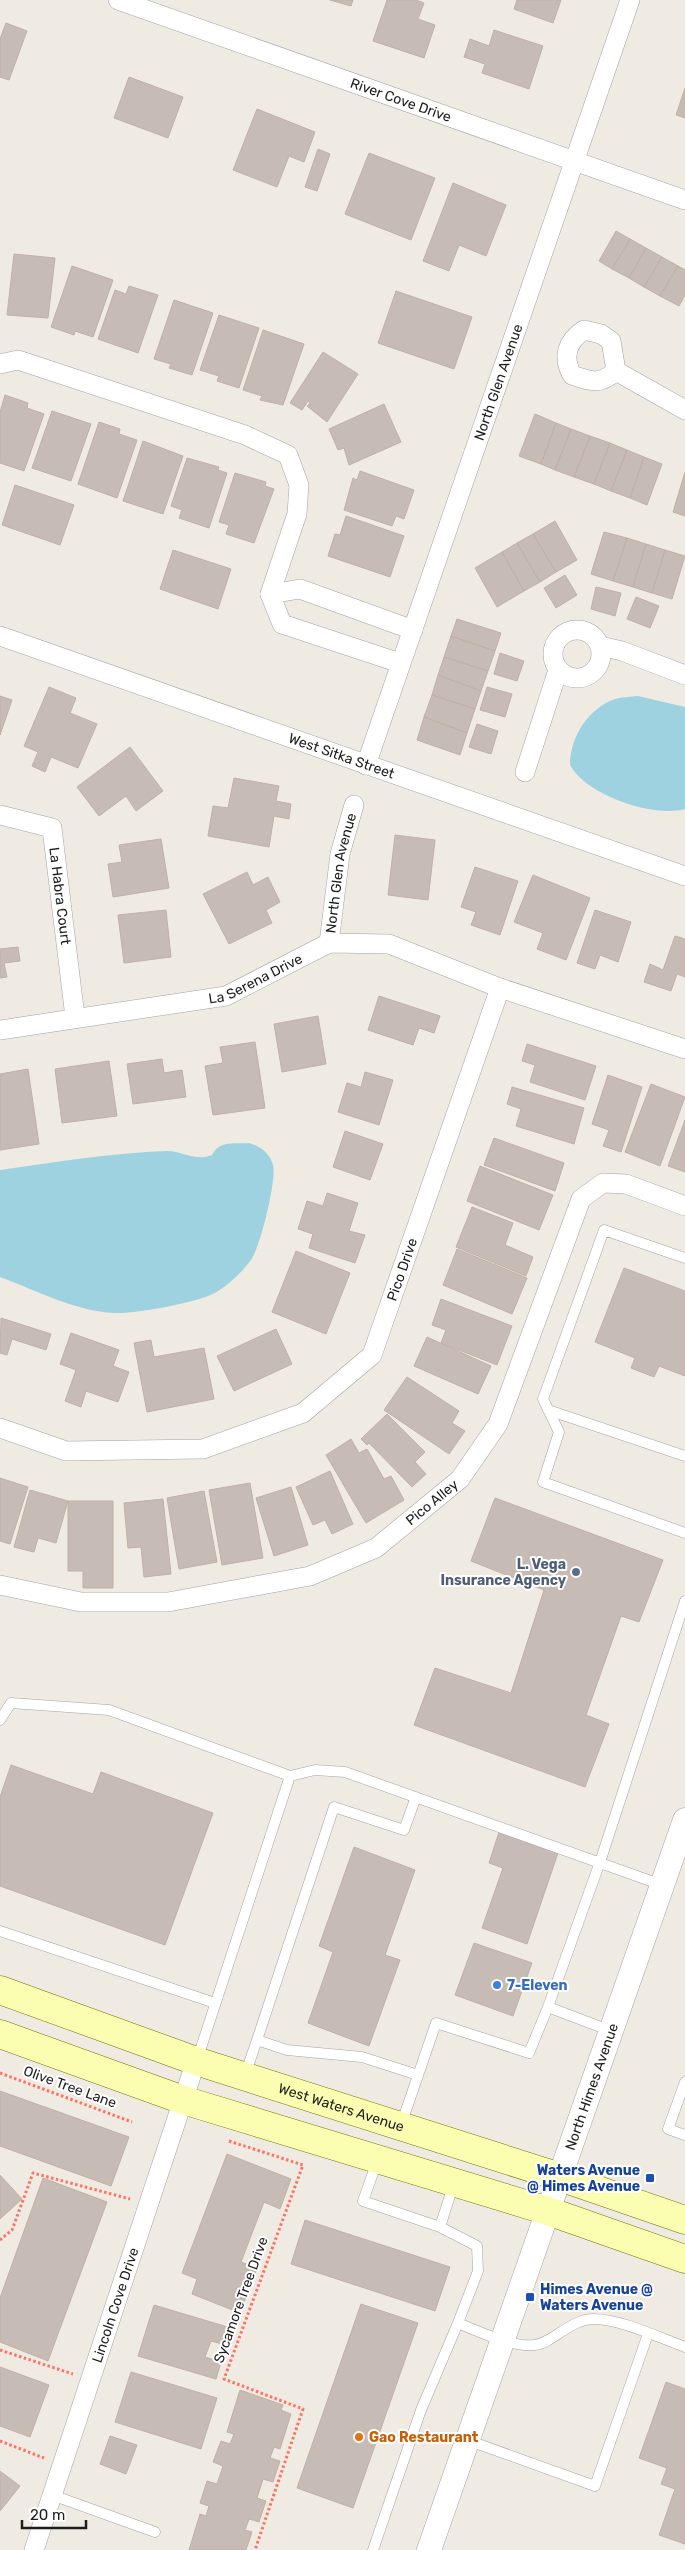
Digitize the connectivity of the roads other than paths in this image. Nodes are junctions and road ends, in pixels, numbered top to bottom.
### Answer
1 (118, 0) edge
2 (630, 0) edge
3 (575, 161) junction
4 (685, 200) edge
5 (0, 364) edge
6 (616, 371) dead end
7 (685, 410) edge
8 (270, 594) junction
9 (413, 630) junction
10 (0, 636) edge
11 (600, 646) junction
12 (400, 663) junction
13 (558, 670) junction
14 (685, 675) edge
15 (366, 765) junction
16 (525, 772) dead end
17 (354, 805) dead end
18 (0, 815) edge
19 (685, 876) edge
20 (329, 942) junction
21 (500, 988) junction
22 (75, 1017) junction
23 (0, 1030) edge
24 (685, 1049) edge
25 (685, 1206) edge
26 (685, 1258) edge
27 (548, 1410) junction
28 (0, 1428) edge
29 (685, 1456) edge
30 (685, 1533) edge
31 (0, 1585) edge
32 (685, 1600) edge
33 (0, 1720) edge
34 (290, 1776) junction
35 (416, 1797) junction
36 (685, 1820) edge
37 (600, 1862) junction
38 (662, 1885) junction
39 (0, 1931) edge
40 (0, 1990) edge
41 (215, 2003) junction
42 (548, 2007) junction
43 (611, 2031) junction
44 (0, 2034) edge
45 (257, 2040) junction
46 (196, 2061) junction
47 (418, 2075) junction
48 (245, 2077) junction
49 (685, 2082) edge
50 (183, 2100) junction
51 (401, 2126) junction
52 (685, 2135) edge
53 (378, 2159) junction
54 (560, 2177) junction
55 (454, 2183) junction
56 (548, 2211) junction
57 (685, 2220) edge
58 (440, 2227) junction
59 (685, 2259) edge
60 (458, 2324) junction
61 (648, 2334) junction
62 (502, 2340) junction
63 (685, 2347) edge
64 (467, 2440) junction
65 (52, 2495) junction
66 (155, 2532) dead end
67 (34, 2550) edge
68 (373, 2550) edge
69 (429, 2550) edge

1 - 3 street, River Cove Drive
2 - 3 street, North Glen Avenue
3 - 4 street, River Cove Drive
3 - 9 street, North Glen Avenue
5 - 8 street
6 - 7 street
8 - 9 street
8 - 12 street
9 - 12 street, North Glen Avenue
10 - 15 street, West Sitka Street
11 - 13 street
11 - 13 street
11 - 14 street
12 - 15 street, North Glen Avenue
13 - 16 street
15 - 19 street, West Sitka Street
17 - 20 street, North Glen Avenue
18 - 22 street, La Habra Court
20 - 21 street, La Serena Drive
20 - 22 street, La Serena Drive
21 - 24 street
21 - 28 street, Pico Drive
22 - 23 street, La Serena Drive
25 - 31 street, Pico Alley
26 - 27 lane
27 - 29 lane
27 - 30 lane
32 - 37 lane
33 - 34 lane
34 - 35 lane
34 - 41 lane
35 - 37 lane
35 - 45 lane
36 - 38 street, North Himes Avenue
37 - 38 lane
37 - 42 lane
38 - 43 street, North Himes Avenue
39 - 41 lane
40 - 46 main road, West Waters Avenue
41 - 46 lane
42 - 43 lane
42 - 47 lane
43 - 54 street, North Himes Avenue
44 - 50 main road
45 - 47 lane
45 - 48 lane
46 - 48 main road, West Waters Avenue
46 - 50 street, Lincoln Cove Drive
47 - 51 lane
48 - 51 main road, West Waters Avenue
49 - 52 lane
50 - 53 main road
50 - 65 street, Lincoln Cove Drive
51 - 54 main road, West Waters Avenue
53 - 55 main road
53 - 58 lane
54 - 56 street, North Himes Avenue
54 - 57 main road, West Waters Avenue
55 - 56 main road
55 - 58 lane
56 - 59 main road
56 - 62 street, North Himes Avenue
58 - 60 lane
60 - 62 lane
60 - 68 lane
61 - 62 lane
61 - 63 lane
61 - 64 lane
62 - 64 street, North Himes Avenue
64 - 69 street, North Himes Avenue
65 - 66 lane
65 - 67 street, Lincoln Cove Drive

